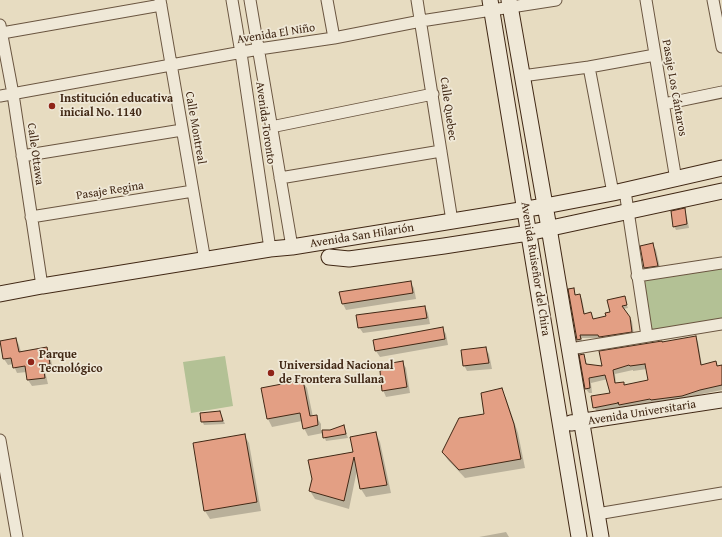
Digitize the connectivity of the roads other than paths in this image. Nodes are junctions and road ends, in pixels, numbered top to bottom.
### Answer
1 (232, 0) edge
2 (250, 0) edge
3 (327, 0) edge
4 (418, 0) edge
5 (556, 0) edge
6 (646, 0) edge
7 (714, 0) edge
8 (161, 2) edge
9 (510, 3) edge
10 (490, 5) edge
11 (421, 21) junction
12 (1, 29) edge
13 (334, 38) junction
14 (722, 45) edge
15 (260, 49) junction
16 (241, 53) junction
17 (655, 55) junction
18 (171, 66) junction
19 (589, 67) junction
20 (522, 76) junction
21 (722, 92) edge
22 (13, 94) junction
23 (433, 94) junction
24 (0, 96) edge
25 (664, 104) junction
26 (271, 127) junction
27 (182, 130) junction
28 (441, 151) junction
29 (22, 156) junction
30 (722, 168) edge
31 (280, 178) junction
32 (676, 180) junction
33 (193, 191) junction
34 (722, 191) edge
35 (619, 192) junction
36 (545, 206) junction
37 (525, 210) junction
38 (628, 212) junction
39 (31, 217) junction
40 (452, 221) junction
41 (549, 228) junction
42 (528, 233) junction
43 (292, 248) junction
44 (270, 249) junction
45 (329, 257) dead end
46 (205, 261) junction
47 (722, 263) edge
48 (637, 276) junction
49 (42, 286) junction
50 (0, 294) edge
51 (722, 324) edge
52 (647, 336) junction
53 (570, 350) junction
54 (722, 400) edge
55 (581, 422) junction
56 (561, 424) junction
57 (0, 440) edge
58 (722, 493) edge
59 (597, 514) junction
60 (17, 537) edge
61 (580, 537) edge
62 (601, 537) edge

1 - 16 street, Avenida Toronto
2 - 15 street, Avenida Toronto
3 - 13 street
4 - 11 street, Calle Quebec
5 - 9 street, Avenida El Niño
6 - 17 street, Pasaje Los Cántaros
7 - 14 street
8 - 12 street
8 - 18 street, Calle Montreal
9 - 10 street, Avenida El Niño
9 - 20 street
10 - 11 street, Avenida El Niño
10 - 37 street, Avenida Ruiseñor del Chira
11 - 13 street, Avenida El Niño
11 - 23 street, Calle Quebec
12 - 22 street, Calle Ottawa
13 - 15 street, Avenida El Niño
15 - 16 street, Avenida El Niño
15 - 26 street, Avenida Toronto
16 - 18 street, Avenida El Niño
16 - 44 street, Avenida Toronto
17 - 19 street
17 - 25 street, Pasaje Los Cántaros
18 - 22 street, Avenida El Niño
18 - 27 street, Calle Montreal
19 - 20 street
19 - 35 street
20 - 36 street
21 - 25 street
22 - 24 street, Avenida El Niño
22 - 29 street, Calle Ottawa
23 - 26 street
23 - 28 street, Calle Quebec
25 - 32 street, Pasaje Los Cántaros
26 - 31 street, Avenida Toronto
27 - 29 street
27 - 33 street, Calle Montreal
28 - 31 street
28 - 40 street, Calle Quebec
29 - 39 street, Calle Ottawa
30 - 32 street, Avenida San Hilarión
31 - 43 street, Avenida Toronto
32 - 35 street, Avenida San Hilarión
33 - 39 street, Pasaje Regina
33 - 46 street, Calle Montreal
34 - 38 street, Avenida San Hilarión
35 - 36 street, Avenida San Hilarión
35 - 38 street
36 - 37 street, Avenida San Hilarión
36 - 41 street
37 - 40 street, Avenida San Hilarión
37 - 42 street, Avenida Ruiseñor del Chira
38 - 41 street, Avenida San Hilarión
38 - 48 street
39 - 49 street, Calle Ottawa
40 - 43 street, Avenida San Hilarión
41 - 42 street, Avenida San Hilarión
41 - 53 street
42 - 45 street, Avenida San Hilarión
42 - 56 street, Avenida Ruiseñor del Chira
43 - 44 street, Avenida San Hilarión
44 - 46 street, Avenida San Hilarión
46 - 49 street, Avenida San Hilarión
47 - 48 street
48 - 52 street
49 - 50 street, Avenida San Hilarión
51 - 52 street
52 - 53 street
53 - 55 street
54 - 55 street, Avenida Universitaria
55 - 56 street, Avenida Universitaria
55 - 59 street
56 - 61 street, Avenida Ruiseñor del Chira
57 - 60 street
58 - 59 street
59 - 62 street

